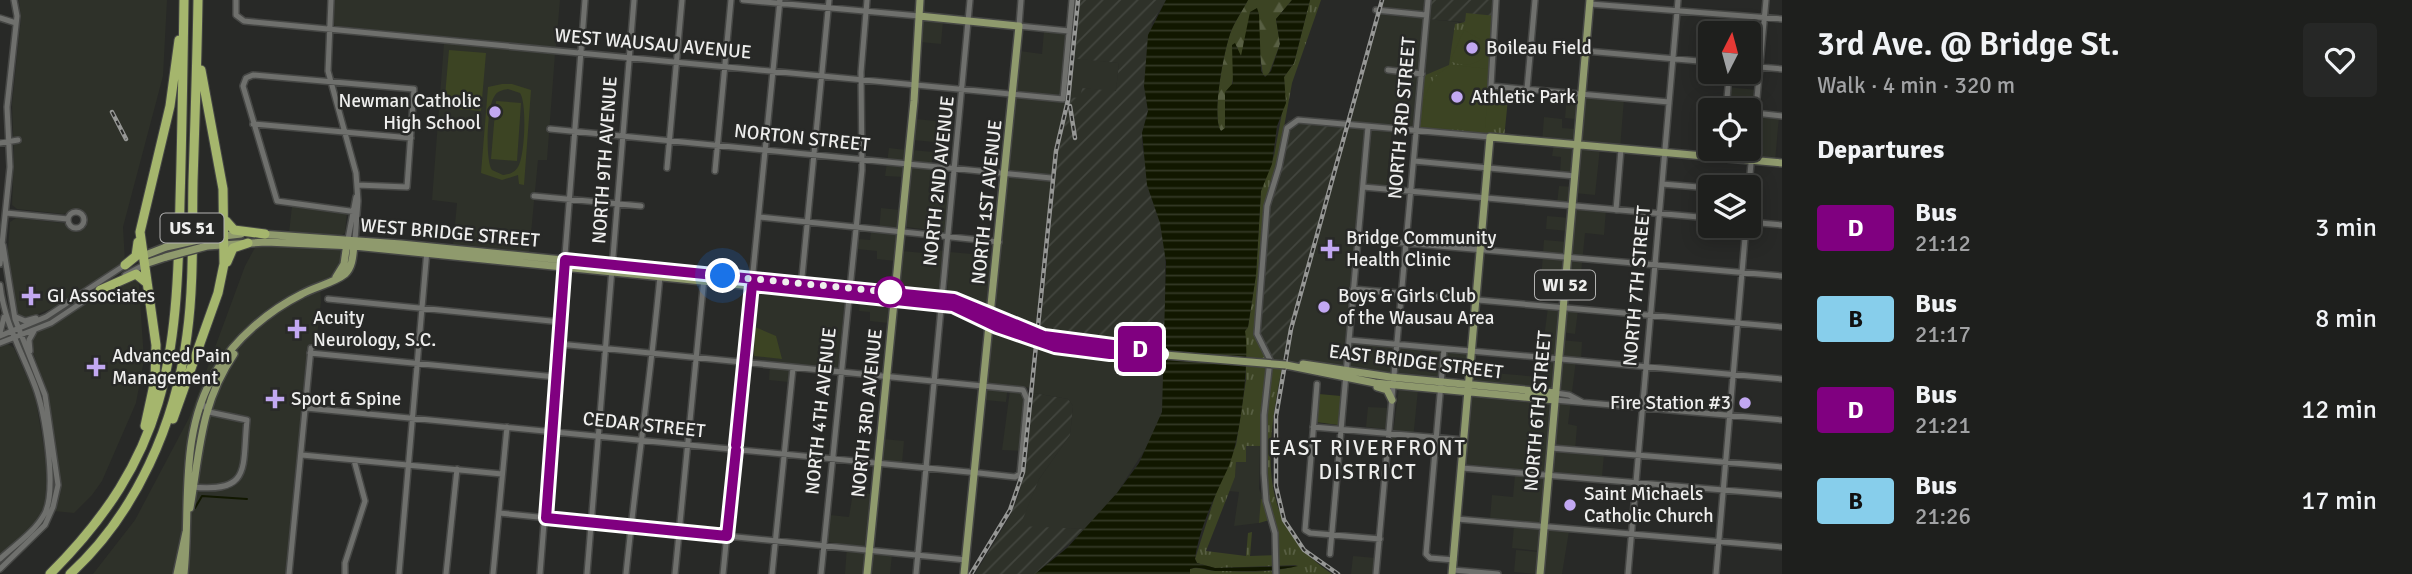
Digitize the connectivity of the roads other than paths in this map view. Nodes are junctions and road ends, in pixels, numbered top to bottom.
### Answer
1 (14, 0) edge
2 (236, 0) edge
3 (331, 0) edge
4 (585, 0) edge
5 (634, 0) edge
6 (682, 0) edge
7 (731, 0) edge
8 (743, 0) edge
9 (829, 0) edge
10 (867, 0) edge
11 (970, 0) edge
12 (1021, 0) edge
13 (1072, 0) edge
14 (1428, 0) edge
15 (1496, 0) edge
16 (1535, 0) edge
17 (1678, 0) edge
18 (1766, 0) edge
19 (184, 2) edge
20 (780, 2) edge
21 (920, 2) edge
22 (1590, 2) edge
23 (198, 4) edge
24 (829, 8) junction
25 (1376, 10) dead end
26 (1676, 10) junction
27 (866, 12) junction
28 (1426, 15) junction
29 (919, 16) junction
30 (0, 18) edge
31 (937, 18) junction
32 (1764, 18) junction
33 (1782, 19) edge
34 (969, 21) junction
35 (16, 23) junction
36 (1019, 26) junction
37 (328, 29) junction
38 (1069, 31) junction
39 (1586, 51) junction
40 (580, 53) junction
41 (1761, 55) edge
42 (628, 58) junction
43 (1672, 58) junction
44 (1698, 61) edge
45 (677, 62) junction
46 (725, 67) junction
47 (1761, 67) edge
48 (1782, 69) edge
49 (1388, 70) dead end
50 (774, 72) junction
51 (1422, 74) junction
52 (822, 76) junction
53 (329, 80) junction
54 (862, 80) junction
55 (915, 85) junction
56 (1728, 87) dead end
57 (1527, 89) junction
58 (964, 90) junction
59 (1582, 94) junction
60 (1013, 95) junction
61 (1727, 98) edge
62 (1669, 102) junction
63 (1761, 114) edge
64 (1782, 116) edge
65 (253, 124) junction
66 (1368, 127) junction
67 (550, 129) dead end
68 (1416, 131) junction
69 (345, 132) junction
70 (574, 132) junction
71 (622, 137) junction
72 (1490, 137) junction
73 (411, 138) junction
74 (18, 140) dead end
75 (10, 141) junction
76 (669, 141) junction
77 (1537, 142) junction
78 (0, 143) edge
79 (1559, 144) junction
80 (718, 145) junction
81 (1578, 145) junction
82 (1621, 149) junction
83 (766, 150) junction
84 (1489, 151) junction
85 (1665, 153) junction
86 (815, 155) junction
87 (1698, 156) edge
88 (863, 160) junction
89 (1413, 161) junction
90 (1761, 161) edge
91 (1782, 163) edge
92 (908, 164) junction
93 (667, 168) dead end
94 (1488, 168) junction
95 (956, 169) junction
96 (715, 171) dead end
97 (1005, 173) junction
98 (1575, 176) junction
99 (1051, 178) dead end
100 (1662, 184) junction
101 (1363, 187) junction
102 (1698, 187) edge
103 (357, 188) junction
104 (1411, 192) junction
105 (534, 196) dead end
106 (1485, 198) junction
107 (569, 199) junction
108 (617, 204) junction
109 (641, 206) dead end
110 (1572, 206) junction
111 (145, 207) junction
112 (1616, 210) junction
113 (355, 211) junction
114 (6, 213) junction
115 (1659, 214) junction
116 (759, 217) junction
117 (1698, 217) edge
118 (68, 219) dead end
119 (226, 219) junction
120 (807, 222) junction
121 (1761, 224) edge
122 (1782, 225) edge
123 (856, 227) junction
124 (901, 232) junction
125 (265, 234) junction
126 (949, 237) junction
127 (2, 238) edge
128 (1745, 238) edge
129 (1358, 239) junction
130 (225, 240) junction
131 (207, 242) junction
132 (999, 242) junction
133 (248, 243) junction
134 (351, 243) junction
135 (1406, 243) junction
136 (3, 245) junction
137 (427, 250) junction
138 (1481, 250) junction
139 (1568, 257) junction
140 (144, 260) junction
141 (564, 263) junction
142 (0, 264) edge
143 (125, 265) junction
144 (1655, 265) junction
145 (612, 268) junction
146 (1741, 273) junction
147 (660, 276) junction
148 (1782, 276) edge
149 (704, 278) junction
150 (752, 282) junction
151 (148, 283) junction
152 (0, 285) edge
153 (801, 287) junction
154 (1353, 289) junction
155 (100, 290) junction
156 (849, 291) junction
157 (1402, 294) junction
158 (894, 297) junction
159 (328, 299) dead end
160 (1476, 300) junction
161 (943, 301) junction
162 (1563, 308) junction
163 (423, 309) junction
164 (212, 310) junction
165 (5, 311) junction
166 (14, 314) junction
167 (1650, 316) junction
168 (46, 317) junction
169 (991, 320) junction
170 (561, 322) junction
171 (1737, 323) junction
172 (1782, 327) edge
173 (34, 331) junction
174 (19, 333) junction
175 (0, 334) edge
176 (12, 335) junction
177 (1349, 341) junction
178 (0, 342) edge
179 (239, 343) junction
180 (559, 344) junction
181 (1397, 345) junction
182 (606, 349) junction
183 (1444, 349) junction
184 (1472, 351) junction
185 (653, 354) junction
186 (1161, 354) joint
187 (696, 358) junction
188 (1559, 359) junction
189 (32, 361) junction
190 (419, 363) junction
191 (745, 363) junction
192 (1646, 367) junction
193 (793, 368) junction
194 (841, 373) junction
195 (1733, 375) junction
196 (1347, 376) junction
197 (556, 377) junction
198 (887, 377) junction
199 (1782, 379) edge
200 (1394, 381) junction
201 (935, 382) junction
202 (1317, 384) dead end
203 (984, 386) junction
204 (1441, 386) junction
205 (1468, 389) junction
206 (212, 393) junction
207 (1555, 397) junction
208 (1392, 400) junction
209 (201, 402) junction
210 (1642, 407) junction
211 (306, 408) junction
212 (206, 410) junction
213 (222, 414) junction
214 (1729, 415) junction
215 (415, 418) junction
216 (1782, 420) edge
217 (507, 427) junction
218 (1313, 427) junction
219 (1341, 429) junction
220 (553, 432) junction
221 (1390, 433) junction
222 (600, 436) junction
223 (1436, 437) junction
224 (640, 440) junction
225 (1464, 440) junction
226 (158, 445) junction
227 (688, 445) junction
228 (1551, 448) junction
229 (736, 450) junction
230 (784, 454) junction
231 (302, 455) junction
232 (1639, 455) junction
233 (832, 459) junction
234 (355, 460) junction
235 (1726, 462) junction
236 (878, 464) junction
237 (411, 465) junction
238 (1782, 467) edge
239 (927, 468) junction
240 (1462, 468) junction
241 (457, 470) junction
242 (975, 473) junction
243 (502, 474) junction
244 (1549, 476) junction
245 (1636, 483) junction
246 (189, 487) junction
247 (1723, 491) junction
248 (1782, 495) edge
249 (499, 513) junction
250 (101, 516) junction
251 (546, 518) junction
252 (1457, 519) junction
253 (592, 523) junction
254 (631, 527) junction
255 (1544, 527) junction
256 (679, 531) junction
257 (186, 532) junction
258 (1632, 534) junction
259 (1331, 535) junction
260 (727, 536) junction
261 (1380, 539) junction
262 (775, 541) junction
263 (1719, 541) junction
264 (824, 546) junction
265 (1782, 547) edge
266 (869, 550) junction
267 (1330, 554) dead end
268 (918, 555) junction
269 (0, 559) edge
270 (966, 560) junction
271 (1454, 560) junction
272 (0, 569) edge
273 (52, 571) edge
274 (1452, 572) edge
275 (72, 573) edge
276 (177, 574) edge
277 (184, 574) edge
278 (291, 574) edge
279 (345, 574) edge
280 (399, 574) edge
281 (446, 574) edge
282 (493, 574) edge
283 (540, 574) edge
284 (587, 574) edge
285 (626, 574) edge
286 (674, 574) edge
287 (723, 574) edge
288 (772, 574) edge
289 (821, 574) edge
290 (867, 574) edge
291 (916, 574) edge
292 (964, 574) edge
293 (1276, 574) edge
294 (1376, 574) edge
295 (1498, 574) edge
296 (1540, 574) edge
297 (1628, 574) edge
298 (1716, 574) edge

1 - 35 street
2 - 37 street, WEST WAUSAU AVENUE
3 - 37 street
4 - 40 street
5 - 42 street, NORTH 9TH AVENUE
6 - 45 street
7 - 46 street
8 - 20 street
9 - 24 street
10 - 27 street, NORTH 4TH AVENUE
11 - 34 street, NORTH 2ND AVENUE
12 - 36 street, NORTH 1ST AVENUE
13 - 38 street
14 - 28 street, NORTH 3RD STREET
15 - 57 street
16 - 57 street
17 - 26 street, NORTH 7TH STREET
18 - 32 street
19 - 111 highway
19 - 250 highway, US 51
20 - 24 street
20 - 50 street
21 - 29 main road, NORTH 3RD AVENUE
21 - 31 main road
22 - 26 street
22 - 39 main road, NORTH 6TH STREET
23 - 119 highway
23 - 226 highway, US 51
24 - 27 street
24 - 52 street
25 - 28 street
26 - 32 street
26 - 43 street, NORTH 7TH STREET
27 - 29 street
27 - 54 street, NORTH 4TH AVENUE
28 - 51 street, NORTH 3RD STREET
29 - 31 main road
29 - 55 main road, NORTH 3RD AVENUE
30 - 35 street
31 - 34 main road
32 - 33 street
32 - 41 street
34 - 36 main road
34 - 58 street, NORTH 2ND AVENUE
35 - 75 street
36 - 38 street
36 - 60 main road, NORTH 1ST AVENUE
37 - 40 street, WEST WAUSAU AVENUE
37 - 53 street
38 - 60 street, WEST WAUSAU AVENUE
39 - 43 street
39 - 59 main road, NORTH 6TH STREET
40 - 42 street, WEST WAUSAU AVENUE
40 - 70 street
42 - 45 street, WEST WAUSAU AVENUE
42 - 71 street, NORTH 9TH AVENUE
43 - 44 street
43 - 62 street, NORTH 7TH STREET
45 - 46 street, WEST WAUSAU AVENUE
45 - 76 street
46 - 50 street, WEST WAUSAU AVENUE
46 - 80 street
47 - 48 street
49 - 51 street
50 - 52 street, WEST WAUSAU AVENUE
50 - 83 street
51 - 68 street, NORTH 3RD STREET
52 - 54 street, WEST WAUSAU AVENUE
52 - 86 street
53 - 65 street
53 - 69 street
53 - 73 street
54 - 55 street, WEST WAUSAU AVENUE
54 - 88 street, NORTH 4TH AVENUE
55 - 58 street, WEST WAUSAU AVENUE
55 - 92 main road, NORTH 3RD AVENUE
56 - 61 street
57 - 59 street
58 - 60 street, WEST WAUSAU AVENUE
58 - 95 street, NORTH 2ND AVENUE
59 - 62 street
59 - 81 main road, NORTH 6TH STREET
60 - 97 main road, NORTH 1ST AVENUE
62 - 85 street, NORTH 7TH STREET
63 - 64 street
65 - 69 street
65 - 113 street
66 - 68 street
66 - 101 street
66 - 293 street
67 - 70 street, NORTON STREET
68 - 72 street
68 - 89 street, NORTH 3RD STREET
69 - 73 street
69 - 103 street
70 - 71 street, NORTON STREET
70 - 107 street
71 - 76 street, NORTON STREET
71 - 108 street, NORTH 9TH AVENUE
72 - 77 main road
72 - 84 main road
73 - 103 street
74 - 75 street
75 - 78 street
75 - 114 street
76 - 80 street, NORTON STREET
76 - 93 street
77 - 79 main road
77 - 84 main road
79 - 81 main road
79 - 98 main road
80 - 83 street, NORTON STREET
80 - 96 street
81 - 82 main road
81 - 98 main road, NORTH 6TH STREET / WI 52
82 - 85 main road
82 - 112 street
83 - 86 street, NORTON STREET
83 - 116 street
84 - 94 main road
85 - 87 main road
85 - 100 street, NORTH 7TH STREET
86 - 88 street, NORTON STREET
86 - 120 street
88 - 92 street, NORTON STREET
88 - 123 street, NORTH 4TH AVENUE
89 - 94 street
89 - 104 street, NORTH 3RD STREET
90 - 91 main road
92 - 95 street, NORTON STREET
92 - 124 main road, NORTH 3RD AVENUE
94 - 98 street
94 - 106 main road
95 - 97 street, NORTON STREET
95 - 126 street, NORTH 2ND AVENUE
97 - 99 street, NORTON STREET
97 - 132 main road, NORTH 1ST AVENUE
98 - 110 main road, NORTH 6TH STREET / WI 52
100 - 102 street
100 - 115 street, NORTH 7TH STREET
101 - 104 street
101 - 129 street
103 - 113 street
104 - 106 street
104 - 135 street, NORTH 3RD STREET
105 - 107 street
106 - 110 street
106 - 138 main road
107 - 108 street
107 - 141 street
108 - 109 street
108 - 145 street, NORTH 9TH AVENUE
110 - 112 street
110 - 139 main road, NORTH 6TH STREET / WI 52
111 - 140 highway
111 - 143 highway
112 - 115 street
113 - 134 street
114 - 118 street
114 - 127 street
115 - 117 street
115 - 144 street, NORTH 7TH STREET
116 - 120 street
116 - 150 street
119 - 125 highway
119 - 130 highway
120 - 123 street
120 - 153 street
121 - 122 street
123 - 124 street
123 - 156 street, NORTH 4TH AVENUE
124 - 126 street
124 - 158 main road, NORTH 3RD AVENUE
125 - 130 main road, WEST BRIDGE STREET
125 - 134 main road, WEST BRIDGE STREET
126 - 132 street
126 - 161 street, NORTH 2ND AVENUE
127 - 136 street
128 - 146 street
129 - 135 street
129 - 154 street
130 - 131 main road, WEST BRIDGE STREET
130 - 133 main road, WEST BRIDGE STREET
130 - 164 highway
131 - 140 main road, WEST BRIDGE STREET, bridge
131 - 140 main road, WEST BRIDGE STREET, bridge
132 - 169 main road, NORTH 1ST AVENUE
133 - 134 main road, WEST BRIDGE STREET
133 - 164 highway
134 - 137 main road, WEST BRIDGE STREET
134 - 179 main road
135 - 138 street
135 - 157 street, NORTH 3RD STREET
136 - 142 street
136 - 166 street
137 - 141 main road, WEST BRIDGE STREET
137 - 163 street
138 - 139 street
138 - 160 main road
139 - 144 street
139 - 162 main road, NORTH 6TH STREET / WI 52
140 - 143 street, WEST BRIDGE STREET
140 - 151 highway
140 - 155 street, WEST BRIDGE STREET
141 - 145 main road, WEST BRIDGE STREET
141 - 170 street
143 - 168 street, WEST BRIDGE STREET
144 - 146 street
144 - 167 street, NORTH 7TH STREET
145 - 147 main road, WEST BRIDGE STREET
145 - 149 main road, WEST BRIDGE STREET
145 - 182 street, NORTH 9TH AVENUE
146 - 148 street
146 - 171 street
147 - 149 main road, WEST BRIDGE STREET
147 - 185 street
149 - 150 main road, WEST BRIDGE STREET
149 - 187 street
150 - 153 main road, WEST BRIDGE STREET
150 - 191 street
151 - 155 highway
151 - 250 highway
152 - 165 street
153 - 156 main road, WEST BRIDGE STREET
154 - 157 street
154 - 177 street
155 - 173 street, WEST BRIDGE STREET
156 - 158 main road, WEST BRIDGE STREET
156 - 194 street, NORTH 4TH AVENUE
157 - 160 street
157 - 181 street, NORTH 3RD STREET
158 - 161 main road, WEST BRIDGE STREET
158 - 198 main road, NORTH 3RD AVENUE
159 - 163 street
160 - 162 street
160 - 184 main road
161 - 169 main road, WEST BRIDGE STREET
161 - 201 street, NORTH 2ND AVENUE
162 - 167 street
162 - 188 main road, NORTH 6TH STREET / WI 52
163 - 170 street
163 - 190 street
164 - 226 highway
165 - 175 street
165 - 176 street
166 - 168 street
166 - 174 street
167 - 171 street
167 - 192 street, NORTH 7TH STREET
168 - 174 street, WEST BRIDGE STREET
169 - 186 main road, WEST BRIDGE STREET
169 - 203 main road, NORTH 1ST AVENUE
170 - 180 street
171 - 172 street
171 - 195 street
173 - 174 street, WEST BRIDGE STREET
173 - 189 street
174 - 176 street, WEST BRIDGE STREET
174 - 189 street
175 - 176 street, WEST BRIDGE STREET
176 - 178 street, WEST BRIDGE STREET
176 - 269 street
177 - 181 street
177 - 196 street
179 - 206 main road
179 - 209 main road
180 - 182 street
180 - 197 street
181 - 183 street
181 - 200 street, NORTH 3RD STREET
182 - 185 street
182 - 222 street, NORTH 9TH AVENUE
183 - 184 street
183 - 204 street
184 - 188 street
184 - 205 main road
185 - 187 street
185 - 224 street
186 - 196 main road, EAST BRIDGE STREET, bridge
187 - 191 street
187 - 227 street
188 - 192 street
188 - 207 main road, NORTH 6TH STREET / WI 52
189 - 272 street
190 - 197 street
190 - 211 street
190 - 215 street
191 - 193 street
191 - 229 street
192 - 195 street
192 - 210 street, NORTH 7TH STREET
193 - 194 street
193 - 230 street
194 - 198 street
194 - 233 street, NORTH 4TH AVENUE
195 - 199 street
195 - 214 street
196 - 200 main road, EAST BRIDGE STREET
196 - 208 main road
196 - 219 street
197 - 220 street
198 - 201 street
198 - 236 main road, NORTH 3RD AVENUE
200 - 204 main road, EAST BRIDGE STREET
200 - 208 street, NORTH 3RD STREET
201 - 203 street
201 - 239 street, NORTH 2ND AVENUE
202 - 218 street
203 - 242 main road, NORTH 1ST AVENUE
203 - 242 street, CEDAR STREET
204 - 205 main road, EAST BRIDGE STREET
204 - 223 street
205 - 207 main road, EAST BRIDGE STREET
205 - 225 main road
206 - 212 main road
206 - 213 street
207 - 210 street, EAST BRIDGE STREET
207 - 228 main road, NORTH 6TH STREET / WI 52
208 - 221 street, NORTH 3RD STREET
209 - 212 street
209 - 246 main road
210 - 214 street, EAST BRIDGE STREET
210 - 232 street, NORTH 7TH STREET
211 - 215 street, CEDAR STREET
211 - 231 street
212 - 213 street
212 - 246 main road
213 - 246 street
214 - 216 street, EAST BRIDGE STREET
214 - 235 street
215 - 217 street, CEDAR STREET
215 - 237 street
217 - 220 street, CEDAR STREET
217 - 243 street
218 - 219 street
218 - 259 street
219 - 221 street
219 - 259 street
220 - 222 street, CEDAR STREET
220 - 251 street
221 - 223 street
221 - 261 street, NORTH 3RD STREET
222 - 224 street, CEDAR STREET
222 - 253 street, NORTH 9TH AVENUE
223 - 225 street
223 - 271 street
224 - 227 street, CEDAR STREET
224 - 254 street
225 - 240 main road
226 - 275 highway, US 51
227 - 229 street, CEDAR STREET
227 - 256 street
228 - 232 street
228 - 244 main road, NORTH 6TH STREET / WI 52
229 - 230 street, CEDAR STREET
229 - 260 street
230 - 233 street, CEDAR STREET
230 - 262 street
231 - 234 street
231 - 278 street
232 - 235 street
232 - 245 street, NORTH 7TH STREET
233 - 236 street, CEDAR STREET
233 - 264 street, NORTH 4TH AVENUE
234 - 237 street
234 - 279 street
235 - 238 street
235 - 247 street
236 - 239 street, CEDAR STREET
236 - 266 main road, NORTH 3RD AVENUE
237 - 241 street
237 - 280 street
239 - 242 street, CEDAR STREET
239 - 268 street, NORTH 2ND AVENUE
240 - 244 street
240 - 252 main road
241 - 243 street
241 - 281 street
242 - 270 main road, NORTH 1ST AVENUE
243 - 249 street
244 - 245 street
244 - 255 main road, NORTH 6TH STREET / WI 52
245 - 247 street
245 - 258 street, NORTH 7TH STREET
246 - 257 main road
247 - 248 street
247 - 263 street
249 - 251 street
249 - 282 street
250 - 273 highway, US 51
251 - 253 street
251 - 283 street
252 - 255 street
252 - 271 main road
253 - 254 street
253 - 284 street, NORTH 9TH AVENUE
254 - 256 street
254 - 285 street
255 - 258 street
255 - 296 main road, NORTH 6TH STREET / WI 52
256 - 260 street
256 - 286 street
257 - 276 main road
257 - 277 main road
258 - 263 street
258 - 297 street, NORTH 7TH STREET
259 - 261 street
259 - 267 street
260 - 262 street
260 - 287 street
261 - 294 street, NORTH 3RD STREET
262 - 264 street
262 - 288 street
263 - 265 street
263 - 298 street
264 - 266 street
264 - 289 street, NORTH 4TH AVENUE
266 - 268 street
266 - 290 main road, NORTH 3RD AVENUE
268 - 270 street
268 - 291 street, NORTH 2ND AVENUE
270 - 292 main road, NORTH 1ST AVENUE
271 - 274 main road
274 - 295 street

